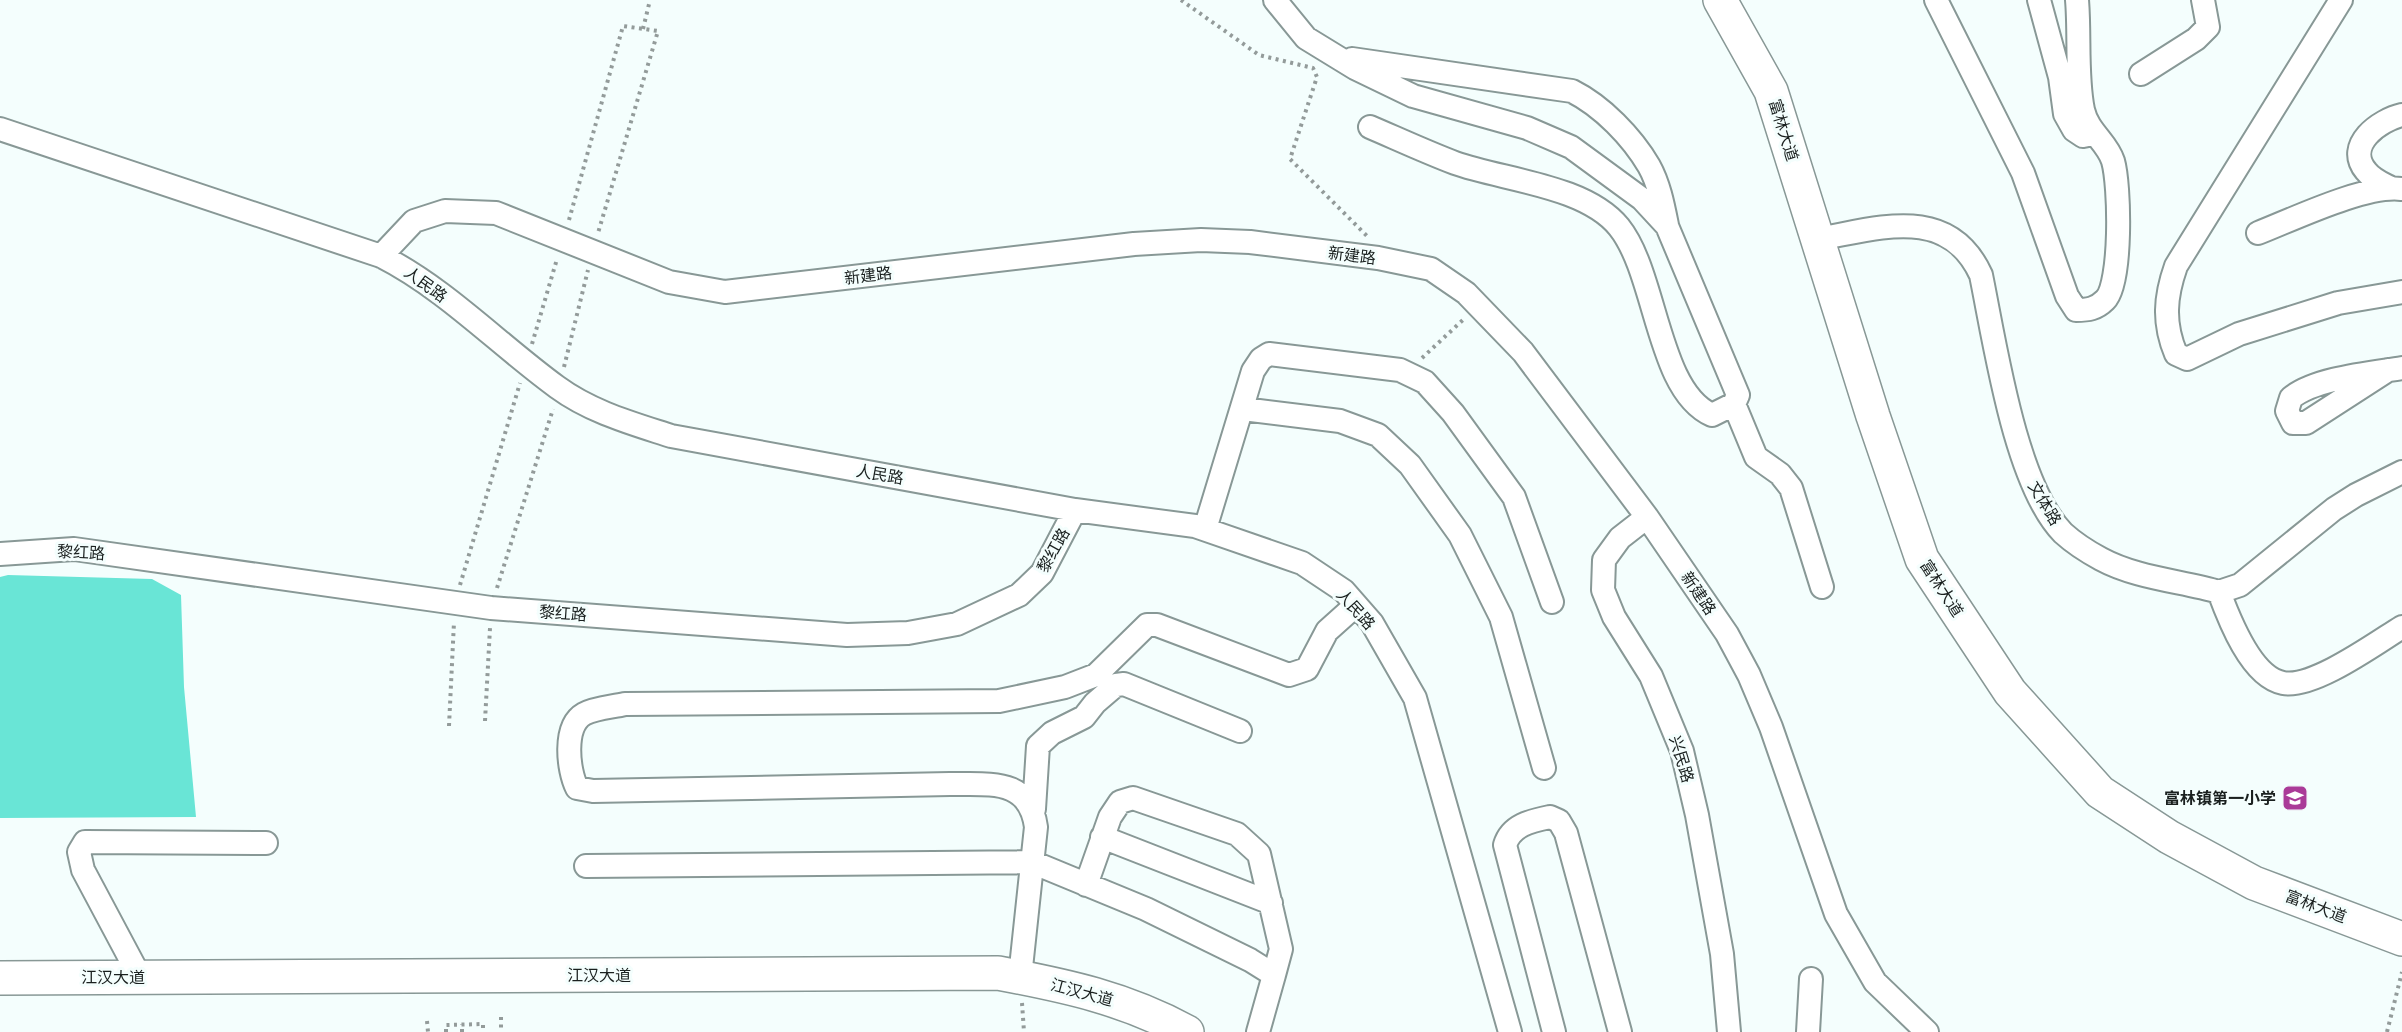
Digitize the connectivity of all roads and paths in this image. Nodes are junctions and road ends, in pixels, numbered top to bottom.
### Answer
1 (650, 0) edge
2 (1181, 0) edge
3 (1275, 0) edge
4 (1705, 0) edge
5 (1720, 0) edge
6 (1936, 0) edge
7 (2039, 0) edge
8 (2077, 0) edge
9 (2203, 0) edge
10 (2341, 0) edge
11 (623, 26) dead end
12 (643, 29) junction
13 (658, 30) dead end
14 (1741, 37) junction
15 (1336, 57) junction
16 (2141, 74) dead end
17 (2402, 115) edge
18 (1370, 127) dead end
19 (0, 129) edge
20 (2093, 134) junction
21 (2396, 188) edge
22 (1667, 226) junction
23 (2258, 233) dead end
24 (1817, 239) junction
25 (1375, 244) dead end
26 (381, 256) junction
27 (2402, 292) edge
28 (1479, 306) junction
29 (1406, 372) junction
30 (1734, 404) junction
31 (1242, 409) junction
32 (2402, 472) edge
33 (1075, 510) junction
34 (1647, 517) junction
35 (1205, 530) junction
36 (0, 554) edge
37 (1822, 586) dead end
38 (2219, 592) junction
39 (1552, 602) dead end
40 (1356, 605) junction
41 (2402, 627) edge
42 (1240, 731) dead end
43 (1544, 768) dead end
44 (1034, 810) junction
45 (1102, 837) junction
46 (266, 843) dead end
47 (1032, 862) junction
48 (585, 866) dead end
49 (1086, 885) junction
50 (1271, 903) junction
51 (2402, 939) edge
52 (2402, 972) edge
53 (1274, 975) junction
54 (140, 977) junction
55 (1020, 977) junction
56 (0, 978) edge
57 (1811, 979) dead end
58 (501, 1017) dead end
59 (427, 1021) dead end
60 (462, 1024) junction
61 (428, 1032) edge
62 (446, 1032) edge
63 (462, 1032) edge
64 (483, 1032) edge
65 (501, 1032) edge
66 (1187, 1032) edge
67 (1258, 1032) edge
68 (1510, 1032) edge
69 (1554, 1032) edge
70 (1620, 1032) edge
71 (1729, 1032) edge
72 (1808, 1032) edge
73 (1927, 1032) edge
74 (2387, 1032) edge

1 - 12 path
2 - 25 path
3 - 15 street
4 - 14 main road
5 - 14 main road, 富林大道
6 - 20 street
7 - 20 street
8 - 20 street
9 - 16 street
10 - 27 street
11 - 12 path
12 - 13 path
14 - 24 main road, 富林大道
15 - 22 street
15 - 22 street
17 - 21 street
18 - 30 street
19 - 26 street, 人民路
21 - 23 street
22 - 30 street
24 - 38 street, 文体路
24 - 51 main road, 富林大道
26 - 28 street, 新建路
26 - 33 street, 人民路
28 - 29 path
28 - 34 street, 新建路
29 - 31 street
29 - 39 street
30 - 37 street
31 - 35 street
31 - 43 street
32 - 38 street
33 - 35 street, 人民路
33 - 36 street, 黎红路
34 - 71 street, 兴民路
34 - 73 street, 新建路
35 - 40 street, 人民路
38 - 41 street
40 - 44 street
40 - 68 street, 人民路
42 - 44 street
44 - 47 street
45 - 49 street
45 - 50 street
45 - 50 street
46 - 54 street
47 - 48 street
47 - 49 street
47 - 55 street
49 - 53 street
50 - 53 street
52 - 74 path
53 - 67 street
54 - 55 main road, 江汉大道
54 - 56 main road, 江汉大道
55 - 66 main road, 江汉大道
57 - 72 street
58 - 65 path
59 - 61 path
60 - 62 path
60 - 63 path
60 - 64 path
69 - 70 street

